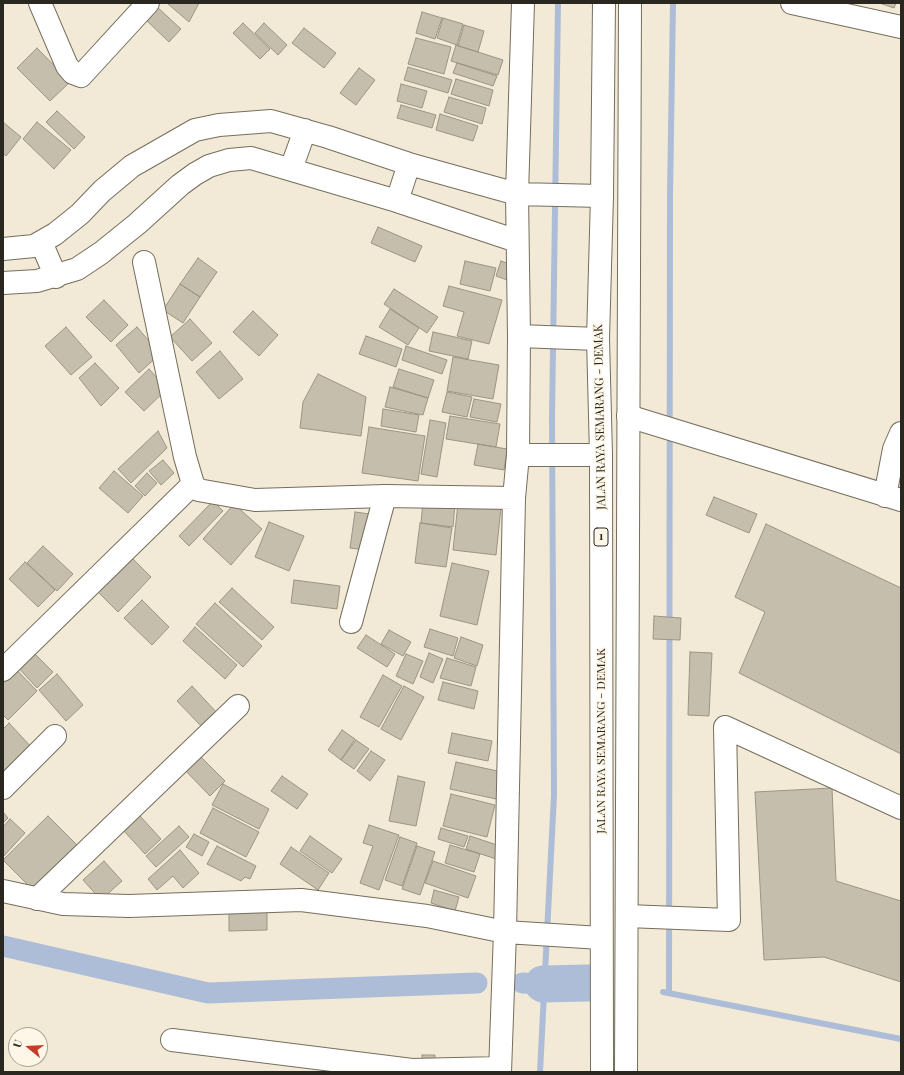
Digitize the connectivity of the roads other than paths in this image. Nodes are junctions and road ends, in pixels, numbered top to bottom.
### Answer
1 (40, 3) edge
2 (148, 3) edge
3 (523, 3) edge
4 (604, 3) edge
5 (630, 3) edge
6 (792, 3) edge
7 (901, 27) edge
8 (305, 130) junction
9 (409, 164) junction
10 (291, 169) junction
11 (526, 195) junction
12 (596, 196) junction
13 (630, 196) junction
14 (397, 201) junction
15 (508, 238) dead end
16 (41, 242) junction
17 (3, 250) edge
18 (144, 262) dead end
19 (56, 277) junction
20 (3, 283) edge
21 (526, 336) junction
22 (592, 339) junction
23 (628, 416) junction
24 (901, 433) edge
25 (523, 454) junction
26 (592, 454) junction
27 (193, 484) junction
28 (385, 496) junction
29 (514, 498) junction
30 (893, 498) edge
31 (351, 622) dead end
32 (3, 670) edge
33 (238, 706) dead end
34 (55, 736) dead end
35 (3, 788) edge
36 (901, 808) edge
37 (3, 891) edge
38 (37, 899) junction
39 (635, 917) junction
40 (511, 932) junction
41 (594, 937) junction
42 (172, 1040) dead end
43 (500, 1070) edge
44 (602, 1072) edge
45 (626, 1072) edge

1 - 2 main road
3 - 11 main road
4 - 12 main road, JALAN RAYA SEMARANG - DEMAK / 1
5 - 13 main road
6 - 7 main road
8 - 9 main road
8 - 10 main road
8 - 16 main road
9 - 11 main road
9 - 14 main road
10 - 14 main road
10 - 19 main road
11 - 12 main road
11 - 21 main road
12 - 13 main road
12 - 22 main road, JALAN RAYA SEMARANG - DEMAK / 1
13 - 23 main road
14 - 15 main road
16 - 17 main road
16 - 19 main road
18 - 27 main road
19 - 20 main road
21 - 22 main road
21 - 25 main road
22 - 26 main road, JALAN RAYA SEMARANG - DEMAK / 1
23 - 30 main road
23 - 39 main road
24 - 30 main road
25 - 26 main road
25 - 29 main road
26 - 41 main road, JALAN RAYA SEMARANG - DEMAK / 1
27 - 28 main road
27 - 32 main road
28 - 29 main road
28 - 31 main road
29 - 40 main road
33 - 38 main road
34 - 35 main road
36 - 39 main road
37 - 38 main road
38 - 40 main road
39 - 45 main road
40 - 41 main road
40 - 43 main road
41 - 44 main road, JALAN RAYA SEMARANG - DEMAK / 1
42 - 43 main road

